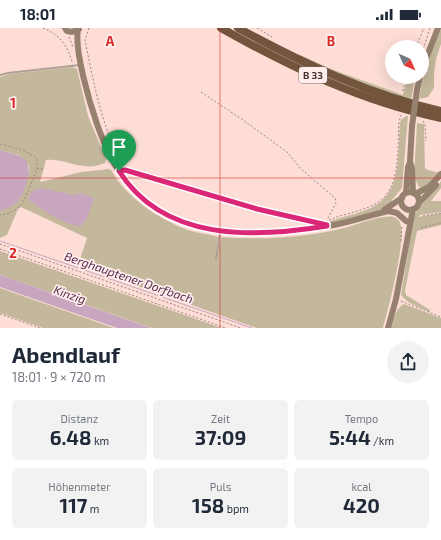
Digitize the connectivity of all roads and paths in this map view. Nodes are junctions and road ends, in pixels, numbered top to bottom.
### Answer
1 (43, 28) edge
2 (89, 28) edge
3 (221, 28) edge
4 (238, 28) edge
5 (257, 28) edge
6 (424, 28) edge
7 (430, 28) edge
8 (438, 28) edge
9 (79, 29) edge
10 (68, 32) edge
11 (272, 37) dead end
12 (419, 40) edge
13 (426, 40) edge
14 (76, 48) junction
15 (429, 51) edge
16 (81, 65) junction
17 (74, 66) junction
18 (0, 75) edge
19 (404, 84) edge
20 (418, 84) edge
21 (403, 91) dead end
22 (201, 92) dead end
23 (441, 111) edge
24 (402, 114) dead end
25 (441, 118) edge
26 (423, 120) dead end
27 (426, 141) dead end
28 (0, 144) edge
29 (410, 162) junction
30 (37, 168) junction
31 (45, 169) dead end
32 (441, 174) edge
33 (441, 178) edge
34 (412, 183) junction
35 (425, 189) junction
36 (414, 193) junction
37 (404, 196) junction
38 (419, 203) junction
39 (405, 208) junction
40 (413, 209) junction
41 (389, 211) junction
42 (441, 212) edge
43 (379, 213) junction
44 (0, 215) edge
45 (423, 216) dead end
46 (406, 221) junction
47 (318, 223) dead end
48 (441, 223) edge
49 (421, 228) dead end
50 (220, 231) junction
51 (407, 237) junction
52 (0, 244) edge
53 (0, 249) edge
54 (216, 259) dead end
55 (396, 299) junction
56 (0, 314) edge
57 (441, 317) edge
58 (40, 328) edge
59 (226, 328) edge
60 (241, 328) edge
61 (388, 328) edge

1 - 17 path
2 - 47 path
3 - 25 highway, B 33
4 - 23 highway, B 33
5 - 11 path
6 - 12 path
7 - 13 path
8 - 15 street
9 - 10 street
9 - 14 street
10 - 14 street
10 - 14 path
14 - 16 street
16 - 17 lane
16 - 50 street
17 - 18 lane
19 - 21 path
20 - 29 street, bridge
22 - 24 path
26 - 27 path
28 - 30 path
29 - 34 street
29 - 37 street
30 - 31 path
30 - 44 path
32 - 35 street
33 - 38 street
34 - 35 street
34 - 36 street
35 - 36 street
36 - 37 street
36 - 38 street
37 - 39 street
37 - 43 street
38 - 40 street
39 - 40 street
39 - 41 street
39 - 46 street
40 - 51 street
41 - 43 street
41 - 46 street
42 - 45 path
43 - 50 street
46 - 51 street
48 - 49 path
50 - 54 lane
51 - 55 street
52 - 60 path
53 - 59 path
55 - 57 path
55 - 61 street
56 - 58 path

